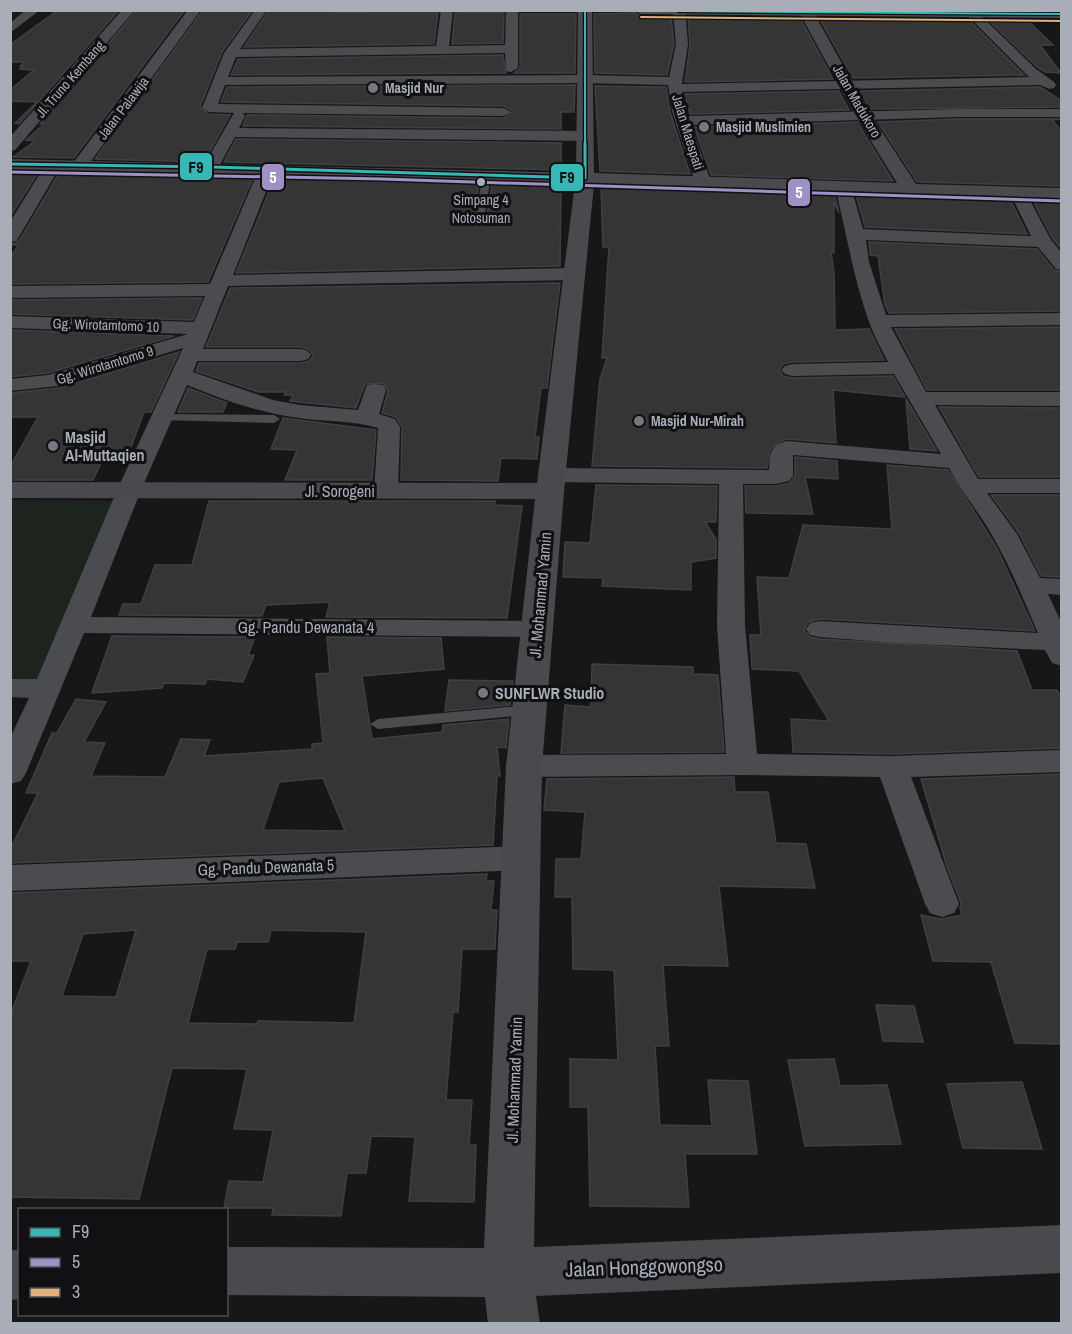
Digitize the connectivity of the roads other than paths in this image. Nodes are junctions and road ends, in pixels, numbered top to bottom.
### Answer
1 (34, 10) edge
2 (129, 10) edge
3 (195, 10) edge
4 (261, 10) edge
5 (447, 10) edge
6 (512, 10) edge
7 (585, 10) edge
8 (641, 10) edge
9 (679, 11) edge
10 (806, 11) edge
11 (830, 11) edge
12 (972, 13) junction
13 (1062, 14) edge
14 (10, 29) edge
15 (512, 49) junction
16 (442, 50) junction
17 (365, 52) junction
18 (231, 53) junction
19 (297, 53) junction
20 (1062, 74) edge
21 (1038, 78) junction
22 (289, 80) junction
23 (357, 80) junction
24 (424, 80) junction
25 (585, 80) junction
26 (219, 81) junction
27 (675, 85) junction
28 (848, 85) junction
29 (1062, 94) edge
30 (507, 96) junction
31 (242, 109) junction
32 (274, 109) junction
33 (343, 110) junction
34 (384, 111) junction
35 (1062, 113) edge
36 (863, 115) junction
37 (684, 121) junction
38 (229, 132) junction
39 (374, 133) junction
40 (502, 135) junction
41 (585, 136) junction
42 (10, 147) edge
43 (10, 164) edge
44 (53, 165) junction
45 (80, 165) junction
46 (211, 167) junction
47 (267, 169) junction
48 (487, 175) junction
49 (585, 178) junction
50 (704, 182) junction
51 (843, 187) junction
52 (910, 189) junction
53 (1018, 193) junction
54 (1062, 194) edge
55 (480, 221) dead end
56 (856, 234) junction
57 (10, 237) edge
58 (1055, 254) edge
59 (575, 274) junction
60 (218, 285) junction
61 (10, 292) edge
62 (1062, 319) edge
63 (878, 321) junction
64 (10, 322) edge
65 (193, 349) junction
66 (301, 355) dead end
67 (902, 368) junction
68 (792, 370) dead end
69 (10, 385) edge
70 (375, 390) dead end
71 (918, 398) junction
72 (1062, 399) edge
73 (162, 418) junction
74 (274, 418) dead end
75 (367, 419) junction
76 (957, 462) junction
77 (731, 477) junction
78 (551, 483) junction
79 (970, 486) junction
80 (1062, 486) edge
81 (10, 490) edge
82 (129, 490) junction
83 (386, 491) junction
84 (1031, 586) junction
85 (1062, 587) edge
86 (74, 625) junction
87 (537, 629) junction
88 (820, 630) dead end
89 (1058, 649) edge
90 (10, 688) edge
91 (48, 689) junction
92 (530, 710) junction
93 (378, 724) dead end
94 (1062, 761) edge
95 (742, 764) junction
96 (524, 766) junction
97 (892, 767) junction
98 (10, 773) edge
99 (521, 858) junction
100 (10, 878) edge
101 (942, 904) dead end
102 (1062, 1249) edge
103 (228, 1271) edge
104 (508, 1273) junction
105 (514, 1323) edge

1 - 14 street
2 - 42 street, Jl. Truno Kembang
3 - 45 street, Jalan Palawija
4 - 18 street
5 - 16 street
6 - 15 street
7 - 25 main road, Jl. Mohammad Yamin
8 - 9 main road
9 - 10 main road
9 - 27 street, Jalan Maespati
10 - 11 main road
10 - 28 main road, Jalan Madukoro
11 - 12 main road
12 - 13 main road
12 - 21 street
15 - 16 street
15 - 30 street
16 - 24 street
17 - 19 street
17 - 23 street
17 - 24 street
18 - 19 street
18 - 26 street
19 - 22 street
20 - 21 street
21 - 28 street
21 - 29 street
22 - 23 street
22 - 26 street
22 - 32 street
23 - 24 street
23 - 33 street
24 - 30 street
24 - 30 street
24 - 34 street
25 - 27 street
25 - 30 street
25 - 41 main road, Jl. Mohammad Yamin
26 - 31 street
27 - 28 street
27 - 37 street, Jalan Maespati
28 - 36 main road, Jalan Madukoro
30 - 40 street
31 - 32 street
31 - 38 street
32 - 33 street
33 - 34 street
34 - 39 street
35 - 36 street
36 - 37 street
36 - 52 main road, Jalan Madukoro
37 - 50 street, Jalan Maespati
38 - 39 street
38 - 46 street
39 - 40 street
40 - 41 street
41 - 49 main road, Jl. Mohammad Yamin
43 - 44 main road
44 - 45 main road
44 - 57 street
45 - 46 main road
46 - 47 main road
47 - 48 main road
47 - 60 street
48 - 49 main road
48 - 55 lane
49 - 50 main road
49 - 59 main road, Jl. Mohammad Yamin
50 - 51 main road
51 - 52 main road
51 - 56 street
52 - 53 main road
53 - 54 main road
53 - 58 street
56 - 58 street
56 - 63 street
59 - 60 street
59 - 78 main road, Jl. Mohammad Yamin
60 - 61 street
60 - 65 street
62 - 63 street
63 - 67 street
64 - 65 street, Gg. Wirotamtomo 10
65 - 66 street
65 - 69 street, Gg. Wirotamtomo 9
65 - 73 street
65 - 75 street
67 - 68 street
67 - 71 street
70 - 75 street
71 - 72 street
71 - 76 street
73 - 74 lane
73 - 82 street
75 - 83 street
76 - 77 street
76 - 79 street
77 - 78 street
77 - 95 street
78 - 83 main road, Jl. Sorogeni
78 - 87 main road, Jl. Mohammad Yamin
79 - 80 street
79 - 84 street
81 - 82 main road, Jl. Sorogeni
82 - 83 main road, Jl. Sorogeni
82 - 86 street
84 - 85 street
84 - 89 street
86 - 87 street, Gg. Pandu Dewanata 4
86 - 91 street
87 - 92 main road, Jl. Mohammad Yamin
88 - 89 street
90 - 91 street
91 - 98 street
92 - 93 lane
92 - 96 main road, Jl. Mohammad Yamin
94 - 97 street
95 - 96 street
95 - 97 street
96 - 99 main road, Jl. Mohammad Yamin
97 - 101 street
99 - 100 street, Gg. Pandu Dewanata 5
99 - 104 main road, Jl. Mohammad Yamin
102 - 104 main road, Jalan Honggowongso
103 - 104 main road, Jalan Honggowongso
104 - 105 main road, Jl. Mohammad Yamin

